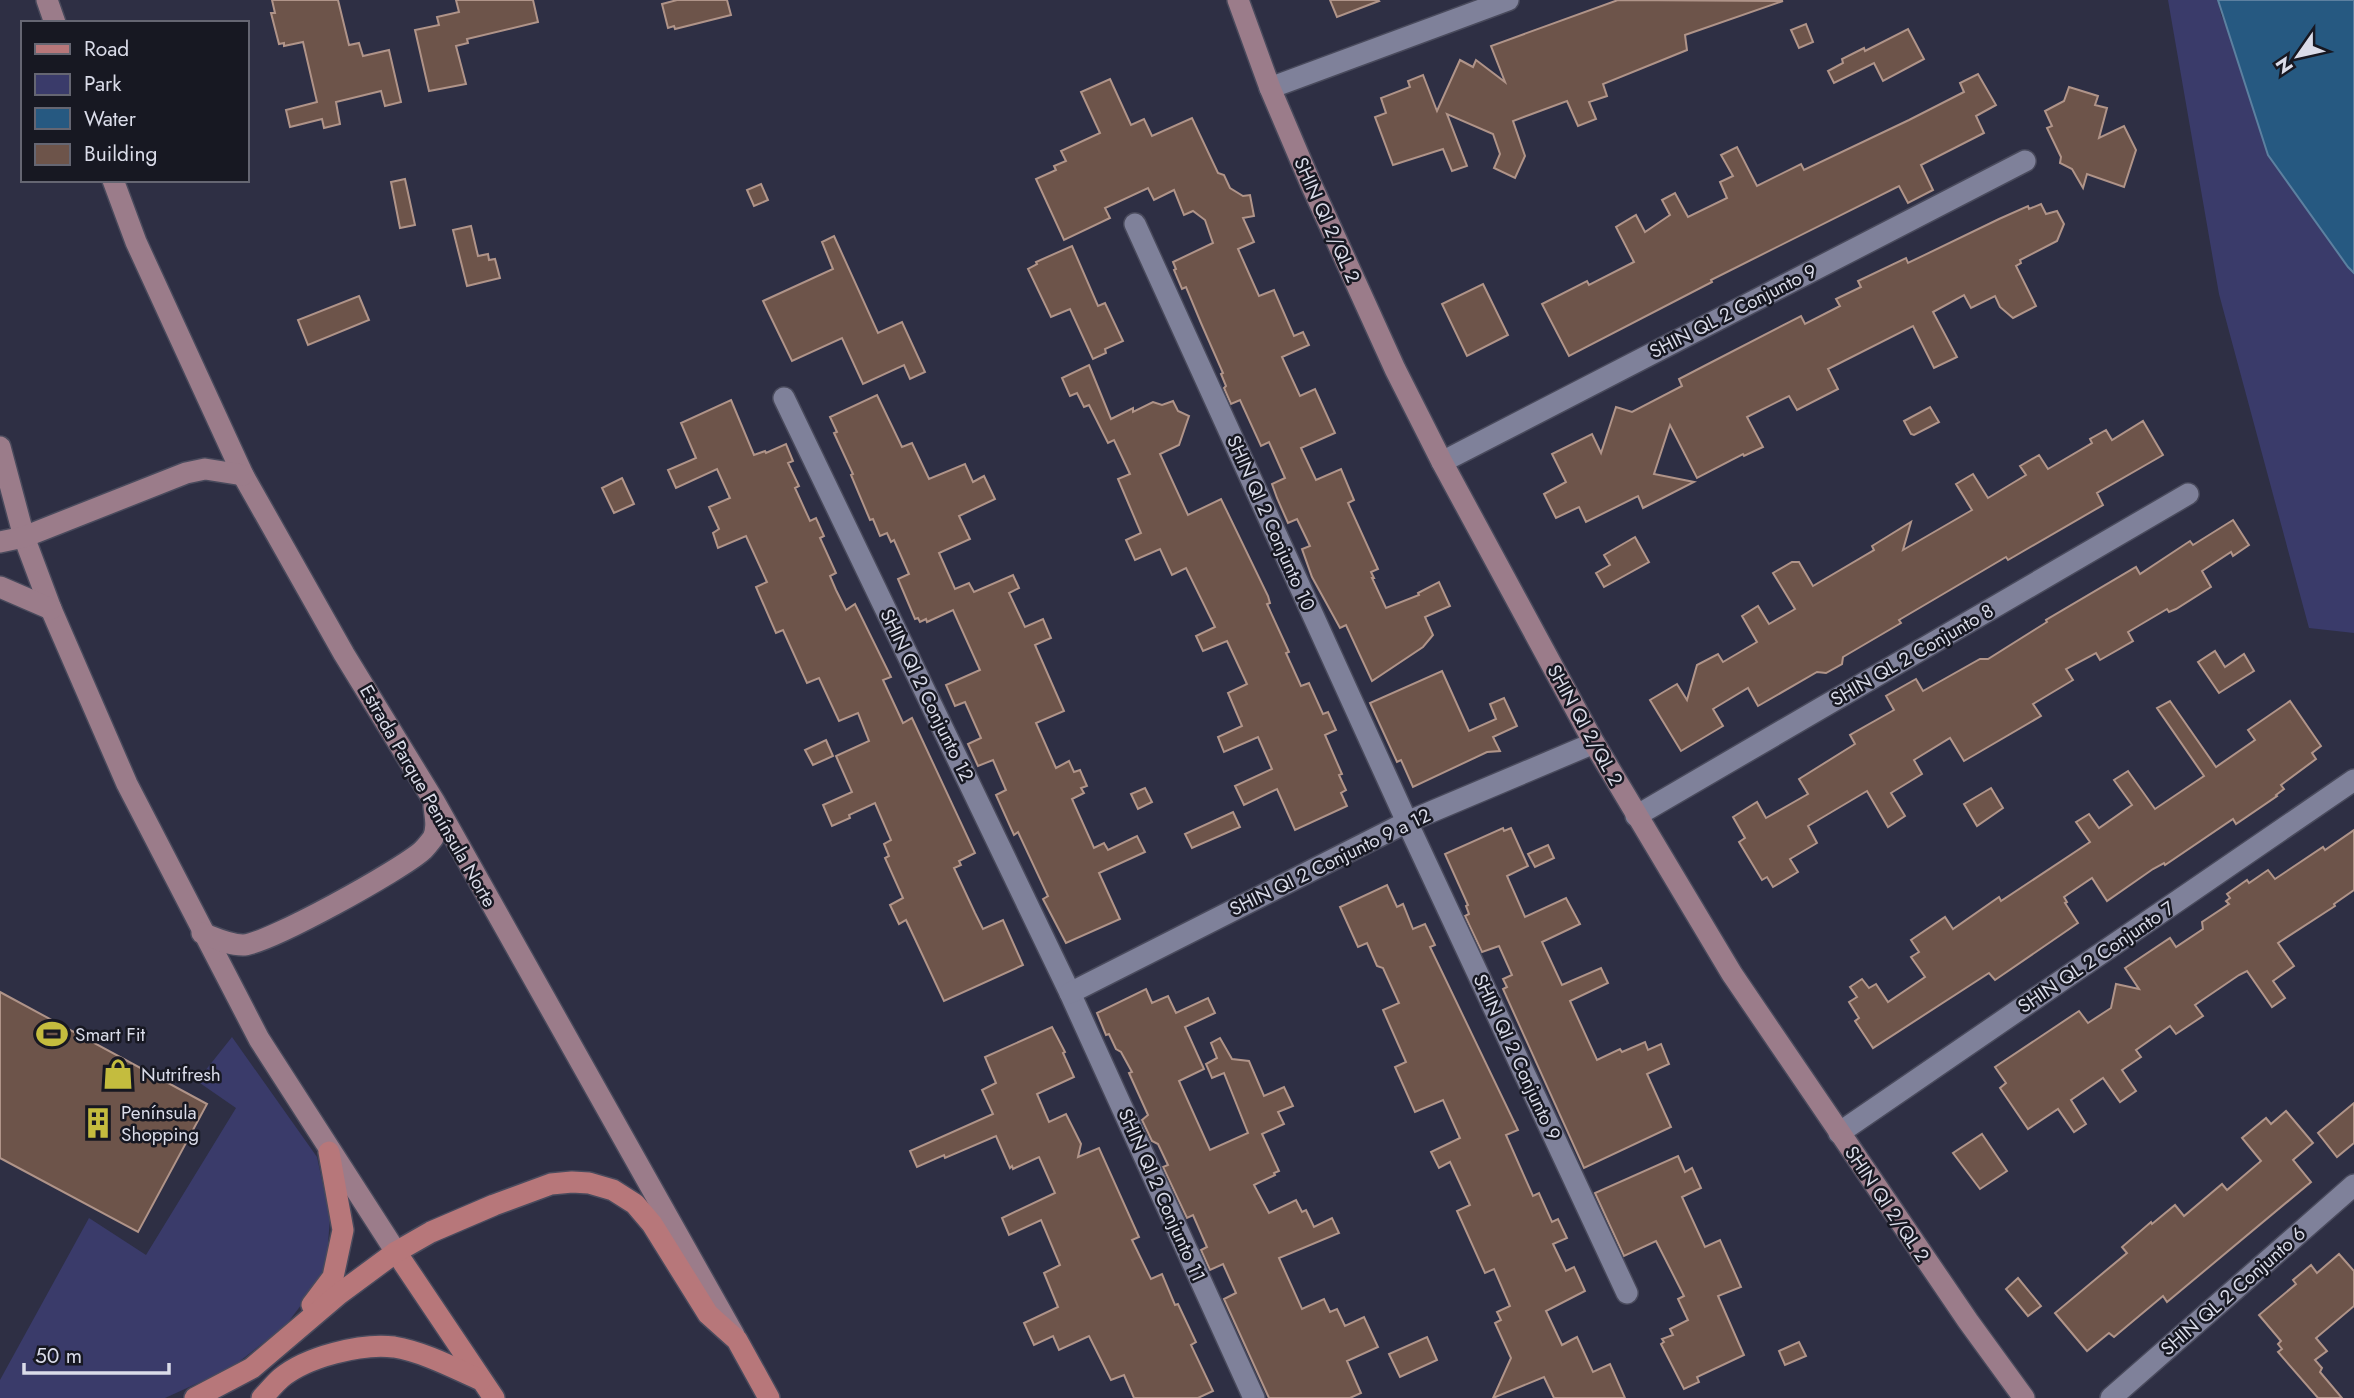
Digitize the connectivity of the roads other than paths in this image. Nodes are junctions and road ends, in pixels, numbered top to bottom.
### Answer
1 (47, 0) edge
2 (1238, 0) edge
3 (1508, 0) edge
4 (54, 21) edge
5 (1270, 88) junction
6 (2025, 161) dead end
7 (114, 182) edge
8 (1135, 224) dead end
9 (784, 398) dead end
10 (0, 447) edge
11 (1442, 462) junction
12 (7, 473) junction
13 (243, 475) junction
14 (2188, 494) dead end
15 (0, 511) edge
16 (24, 537) junction
17 (0, 542) edge
18 (0, 587) edge
19 (51, 609) junction
20 (1594, 743) junction
21 (2354, 780) edge
22 (433, 801) junction
23 (1636, 816) junction
24 (1407, 821) junction
25 (202, 933) junction
26 (1070, 993) junction
27 (1839, 1133) junction
28 (329, 1152) junction
29 (2354, 1185) edge
30 (396, 1252) junction
31 (1627, 1293) dead end
32 (290, 1335) junction
33 (737, 1340) junction
34 (481, 1380) junction
35 (195, 1398) edge
36 (262, 1398) edge
37 (494, 1398) edge
38 (769, 1398) edge
39 (1254, 1398) edge
40 (2024, 1398) edge
41 (2111, 1398) edge

1 - 4 main road
2 - 5 main road, SHIN QI 2/QL 2
3 - 5 street
5 - 11 main road, SHIN QI 2/QL 2
6 - 11 street, SHIN QL 2 Conjunto 9
7 - 13 main road, Estrada Parque Península Norte
8 - 24 street, SHIN QI 2 Conjunto 10
9 - 26 street, SHIN QI 2 Conjunto 12
10 - 12 main road
11 - 20 main road, SHIN QI 2/QL 2
12 - 15 main road
12 - 16 main road
13 - 16 main road
13 - 22 main road, Estrada Parque Península Norte
14 - 23 street, SHIN QL 2 Conjunto 8
16 - 17 main road
16 - 19 main road
18 - 19 main road
19 - 25 main road
20 - 23 main road, SHIN QI 2/QL 2
20 - 24 street, SHIN QI 2 Conjunto 9 a 12
21 - 27 street, SHIN QL 2 Conjunto 7
22 - 25 main road
22 - 33 main road, Estrada Parque Península Norte
23 - 27 main road, SHIN QI 2/QL 2
24 - 26 street, SHIN QI 2 Conjunto 9 a 12
24 - 31 street, SHIN QI 2 Conjunto 9
25 - 28 main road
26 - 39 street, SHIN QI 2 Conjunto 11
27 - 40 main road, SHIN QI 2/QL 2
28 - 30 main road
28 - 32 main road
29 - 41 street, SHIN QL 2 Conjunto 6
30 - 32 main road
30 - 33 main road
30 - 34 main road
32 - 35 main road
33 - 38 main road, Estrada Parque Península Norte
34 - 36 main road
34 - 37 main road

